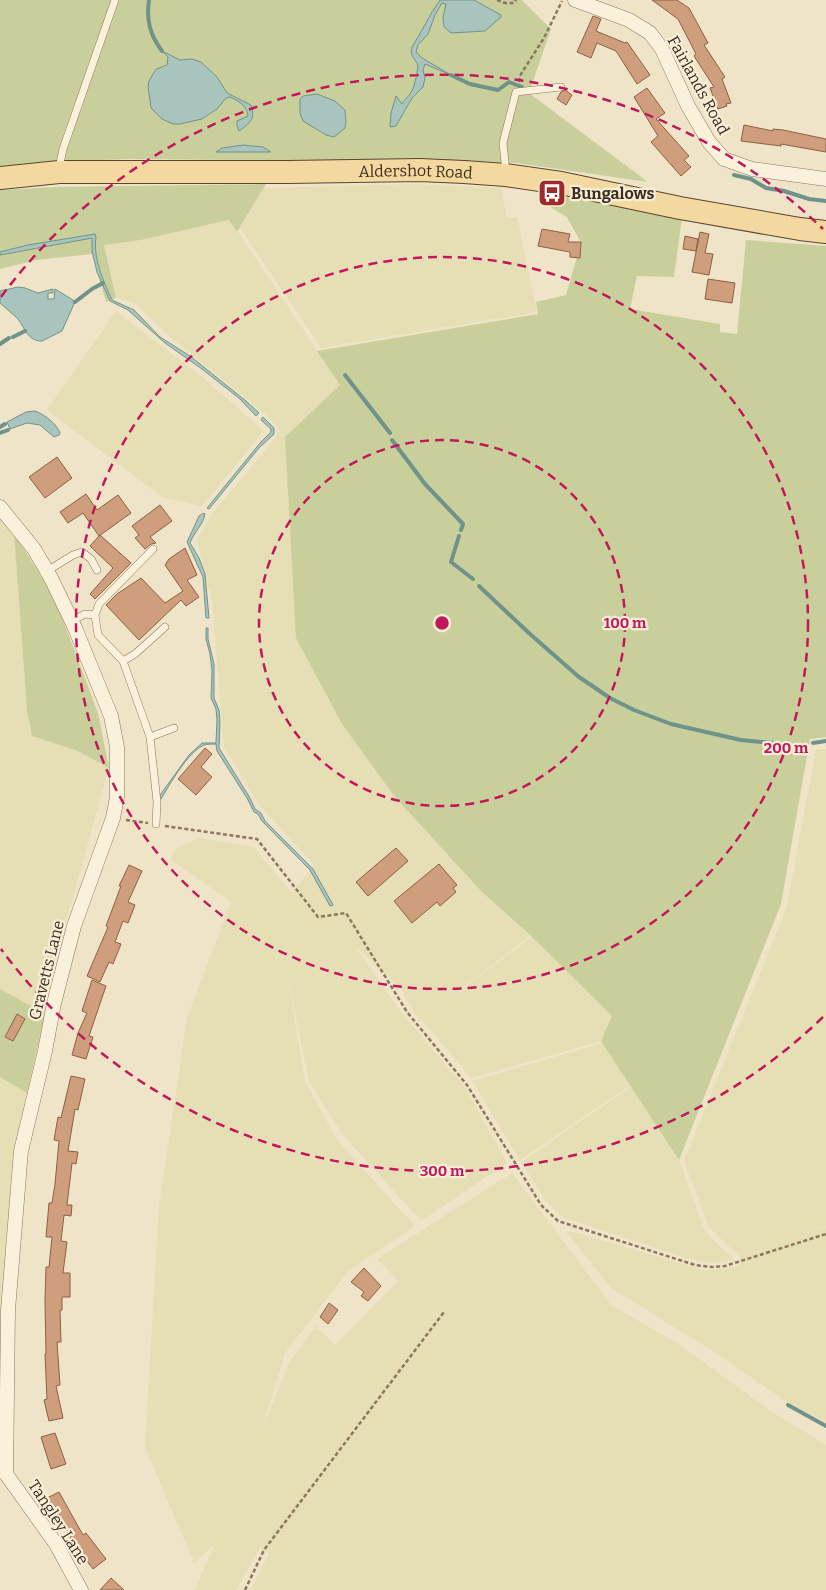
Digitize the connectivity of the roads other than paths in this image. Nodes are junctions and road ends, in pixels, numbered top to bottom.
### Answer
1 (115, 0) edge
2 (575, 0) edge
3 (561, 87) dead end
4 (59, 172) junction
5 (506, 175) junction
6 (0, 178) edge
7 (826, 179) edge
8 (826, 232) edge
9 (0, 507) edge
10 (154, 549) dead end
11 (97, 570) dead end
12 (47, 571) junction
13 (94, 615) junction
14 (72, 621) junction
15 (165, 627) dead end
16 (123, 661) junction
17 (174, 728) dead end
18 (150, 736) junction
19 (156, 824) road end
20 (3, 1474) edge
21 (81, 1590) edge

1 - 4 lane
2 - 7 street, Fairlands Road
3 - 5 lane
4 - 5 main road, Aldershot Road
4 - 6 main road, Aldershot Road
5 - 8 main road, Aldershot Road
9 - 12 street, Gravetts Lane
10 - 13 lane
11 - 12 lane
12 - 14 street, Gravetts Lane
13 - 14 lane
13 - 16 lane
14 - 20 street, Gravetts Lane
15 - 16 lane
16 - 18 lane
17 - 18 lane
18 - 19 lane
20 - 21 street, Tangley Lane

